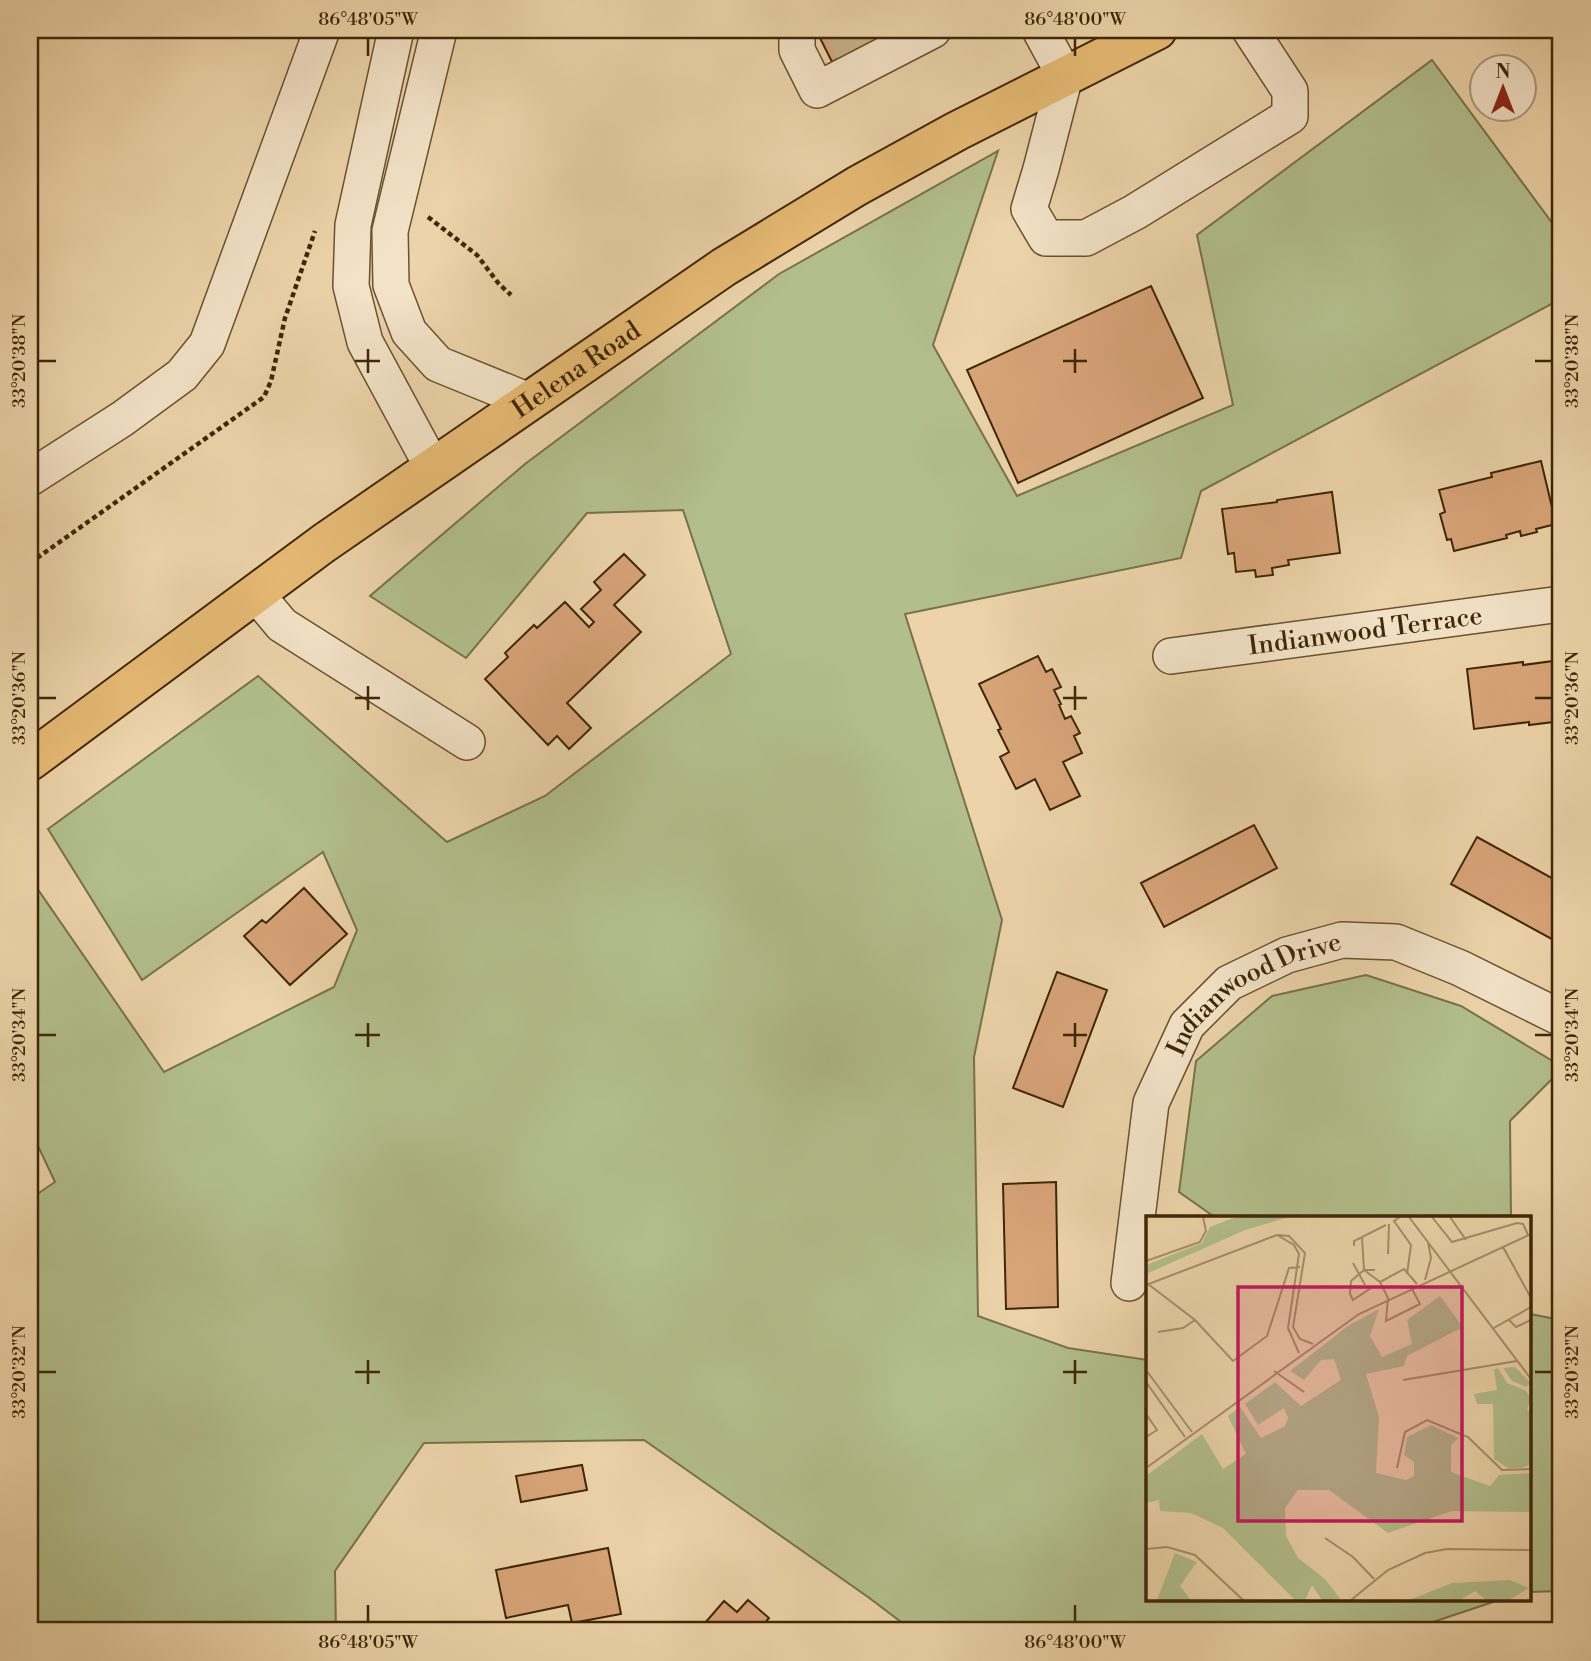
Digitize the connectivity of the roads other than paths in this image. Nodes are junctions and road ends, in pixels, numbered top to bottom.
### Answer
1 (322, 30) edge
2 (396, 30) edge
3 (439, 30) edge
4 (797, 30) edge
5 (932, 30) edge
6 (1040, 30) edge
7 (1157, 30) edge
8 (1251, 30) edge
9 (1065, 76) junction
10 (529, 401) junction
11 (433, 468) junction
12 (30, 478) edge
13 (256, 594) junction
14 (1561, 604) edge
15 (1171, 656) dead end
16 (467, 743) dead end
17 (30, 761) edge
18 (1561, 1018) edge
19 (1129, 1283) dead end

1 - 12 street
2 - 11 street
3 - 10 street
4 - 5 street
6 - 9 street
7 - 9 main road, Helena Road
8 - 9 street
9 - 10 main road, Helena Road
10 - 11 main road, Helena Road
11 - 13 main road, Helena Road
13 - 16 street
13 - 17 main road, Helena Road
14 - 15 street, Indianwood Terrace
18 - 19 street, Indianwood Drive

